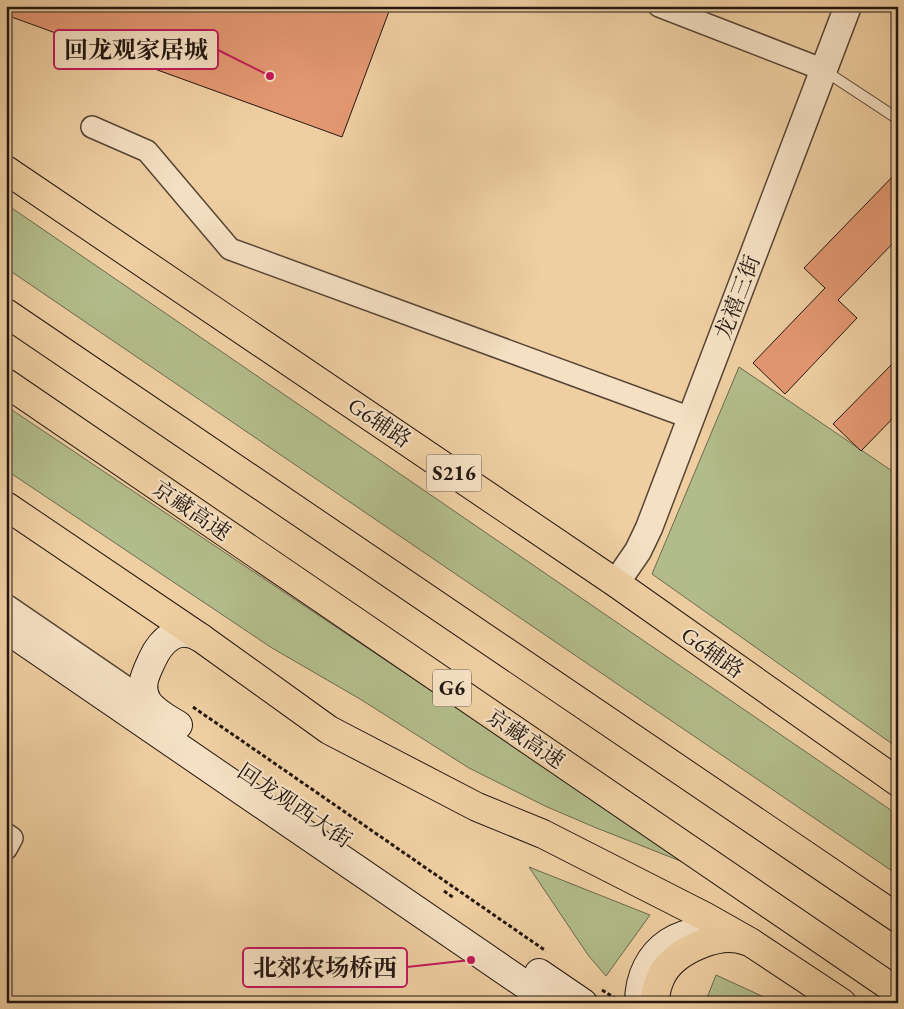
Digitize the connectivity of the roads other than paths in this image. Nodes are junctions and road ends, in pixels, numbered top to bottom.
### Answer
1 (659, 6) edge
2 (848, 6) edge
3 (824, 70) junction
4 (898, 119) edge
5 (92, 127) dead end
6 (6, 170) edge
7 (6, 313) edge
8 (6, 383) edge
9 (691, 418) junction
10 (6, 506) edge
11 (616, 583) junction
12 (6, 608) edge
13 (6, 629) edge
14 (201, 638) junction
15 (156, 710) junction
16 (898, 782) edge
17 (6, 834) edge
18 (6, 849) edge
19 (898, 918) edge
20 (750, 942) junction
21 (898, 992) edge
22 (591, 995) edge
23 (552, 1003) edge
24 (639, 1003) edge
25 (655, 1003) edge
26 (842, 1003) edge

1 - 3 street
2 - 3 street, 龙禧三街
3 - 4 lane
3 - 9 street, 龙禧三街
5 - 9 street
6 - 11 main road, G6辅路 / S216
7 - 19 main road
8 - 21 main road, 京藏高速 / G6
9 - 11 street, 龙禧三街
10 - 14 main road
11 - 16 main road, G6辅路 / S216
12 - 15 street, 回龙观西大街
13 - 23 main road, 回龙观西大街
14 - 15 main road
14 - 20 main road
15 - 22 main road, 回龙观西大街
17 - 18 street
20 - 24 main road
20 - 25 main road
20 - 26 main road

